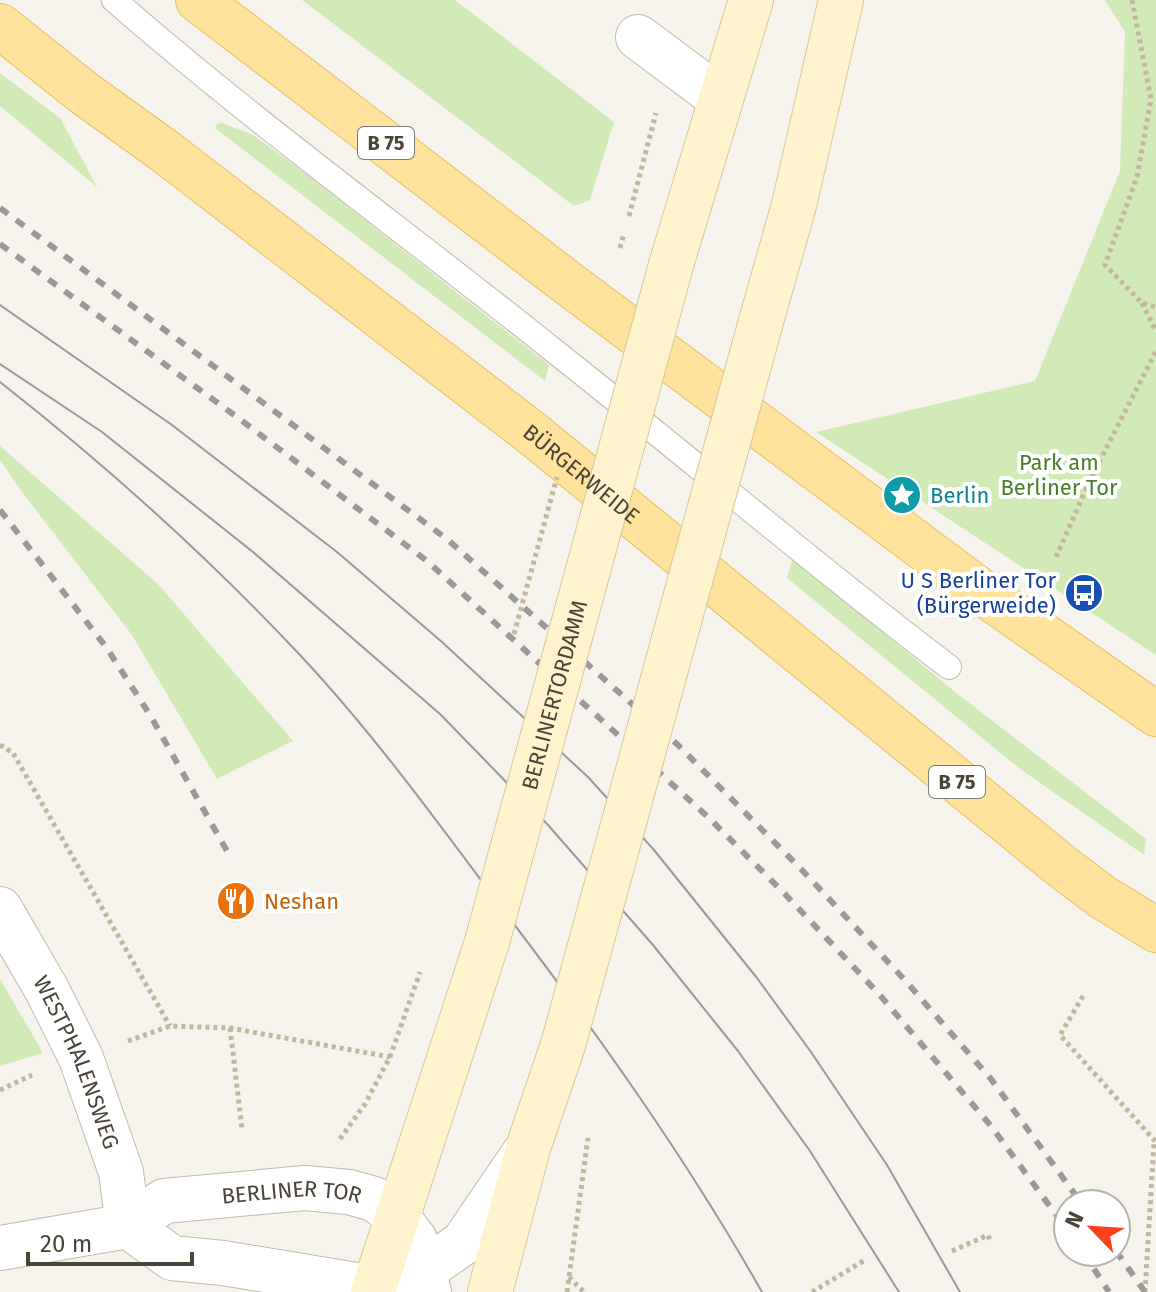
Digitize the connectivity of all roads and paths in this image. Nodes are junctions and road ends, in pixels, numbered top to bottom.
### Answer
1 (114, 0) edge
2 (198, 0) edge
3 (751, 0) edge
4 (841, 0) edge
5 (1132, 0) edge
6 (0, 26) edge
7 (654, 50) joint
8 (1154, 98) edge
9 (721, 99) junction
10 (624, 234) dead end
11 (1142, 303) junction
12 (1156, 307) edge
13 (1156, 331) edge
14 (1156, 351) edge
15 (1056, 557) dead end
16 (949, 667) dead end
17 (1156, 714) edge
18 (0, 745) edge
19 (0, 909) edge
20 (1156, 930) edge
21 (422, 965) dead end
22 (1083, 996) dead end
23 (170, 1026) junction
24 (230, 1028) junction
25 (81, 1058) junction
26 (0, 1090) edge
27 (242, 1129) dead end
28 (588, 1136) dead end
29 (1155, 1142) edge
30 (528, 1148) junction
31 (396, 1215) junction
32 (128, 1226) junction
33 (990, 1240) dead end
34 (0, 1248) edge
35 (952, 1251) dead end
36 (865, 1260) dead end
37 (568, 1276) junction
38 (427, 1281) edge
39 (373, 1290) edge
40 (490, 1292) edge
41 (567, 1292) edge
42 (584, 1292) edge
43 (812, 1292) edge
44 (1145, 1292) edge

1 - 16 lane
2 - 17 main road, B 75
3 - 9 main road, BERLINERTORDAMM
4 - 30 main road, bridge
5 - 8 path
6 - 20 main road, BÜRGERWEIDE / B 75
7 - 9 street
7 - 10 path
8 - 11 path
9 - 31 main road, BERLINERTORDAMM, bridge
11 - 12 path
11 - 13 path
14 - 15 path
18 - 23 path
19 - 25 street, WESTPHALENSWEG
21 - 24 path
22 - 29 path
23 - 24 path
23 - 25 path
24 - 27 path
25 - 26 path
25 - 32 street, WESTPHALENSWEG
28 - 37 path
29 - 44 path
30 - 38 street
30 - 40 main road
31 - 32 street, BERLINER TOR
31 - 38 street, BERLINER TOR
31 - 39 main road, BERLINERTORDAMM
32 - 34 street, BERLINER TOR
32 - 39 street
33 - 35 path
36 - 43 path
37 - 41 path
37 - 42 path
38 - 39 street

